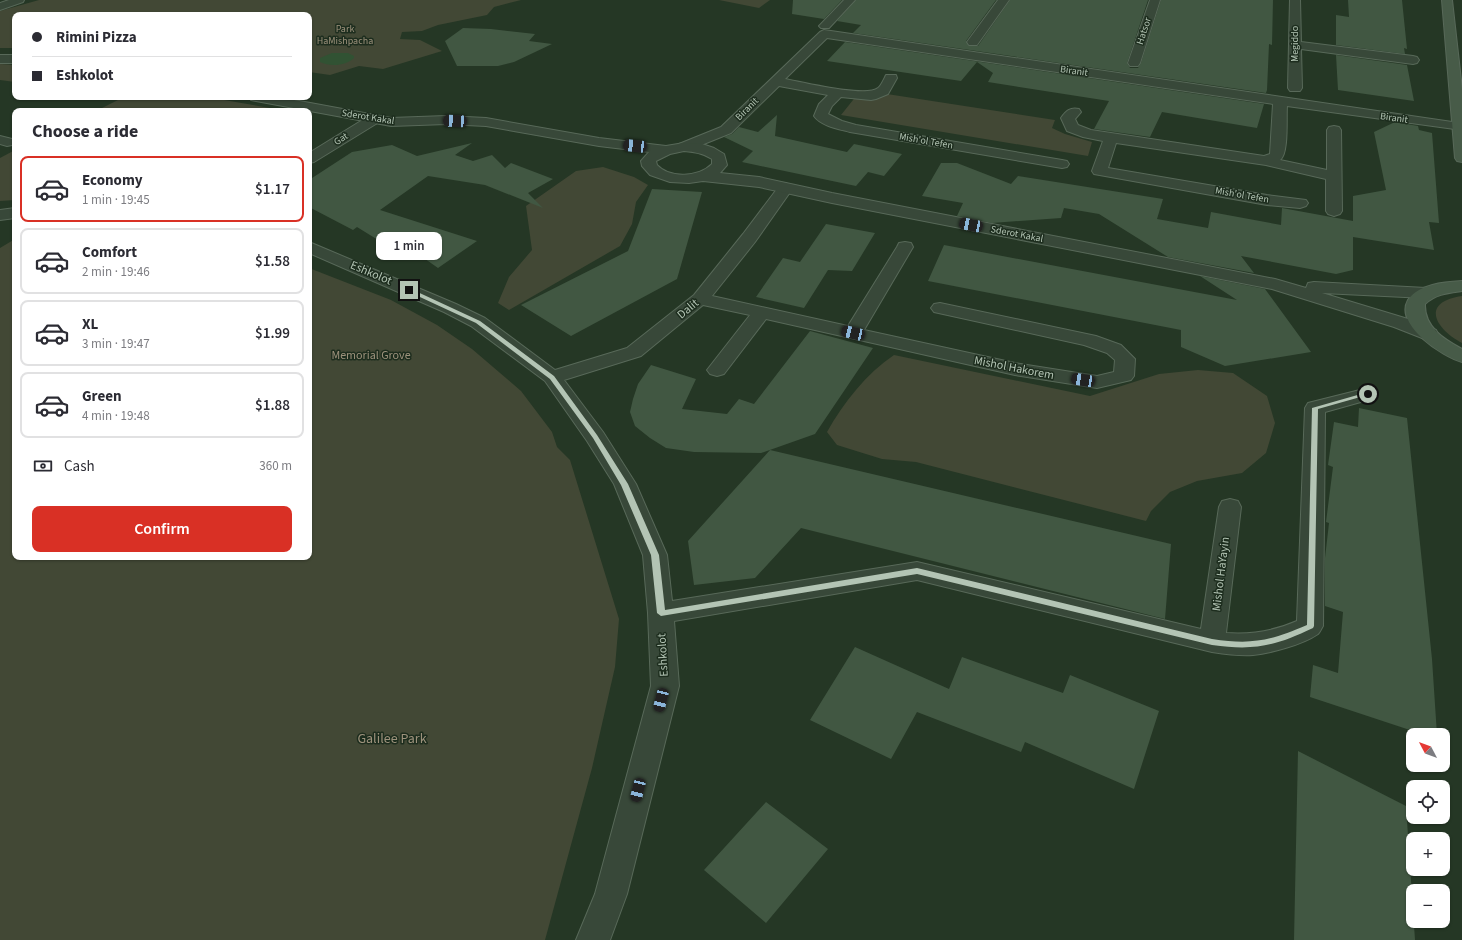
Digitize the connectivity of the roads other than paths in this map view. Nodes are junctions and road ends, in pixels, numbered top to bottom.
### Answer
1 (19, 0) edge
2 (850, 0) edge
3 (1004, 0) edge
4 (1155, 0) edge
5 (1295, 0) edge
6 (1447, 0) edge
7 (0, 7) edge
8 (825, 26) dead end
9 (973, 42) dead end
10 (1295, 45) junction
11 (0, 59) edge
12 (12, 59) edge
13 (1412, 60) dead end
14 (1134, 63) dead end
15 (892, 78) dead end
16 (775, 81) junction
17 (1295, 88) dead end
18 (838, 93) junction
19 (272, 100) edge
20 (1280, 101) junction
21 (1074, 112) dead end
22 (374, 119) junction
23 (1459, 127) junction
24 (726, 130) junction
25 (1334, 130) dead end
26 (1111, 138) junction
27 (599, 142) junction
28 (684, 147) junction
29 (666, 150) junction
30 (312, 157) edge
31 (719, 158) junction
32 (1462, 158) edge
33 (1266, 161) junction
34 (649, 164) junction
35 (1062, 164) dead end
36 (702, 176) junction
37 (1335, 176) junction
38 (760, 182) junction
39 (785, 188) junction
40 (1300, 203) dead end
41 (1334, 211) dead end
42 (12, 214) edge
43 (0, 215) edge
44 (905, 247) dead end
45 (312, 248) edge
46 (1275, 284) junction
47 (1462, 286) edge
48 (1426, 293) junction
49 (700, 299) junction
50 (940, 308) dead end
51 (761, 313) junction
52 (853, 333) junction
53 (1429, 334) junction
54 (1462, 356) edge
55 (717, 370) dead end
56 (552, 377) junction
57 (1368, 394) dead end
58 (1230, 506) dead end
59 (661, 613) junction
60 (1212, 642) junction
61 (593, 940) edge

1 - 7 street
2 - 8 street
3 - 9 street
4 - 14 street, Hatsor
5 - 10 street, Megiddo
6 - 23 main road
10 - 13 street
10 - 17 street, Megiddo
11 - 12 street
15 - 18 street
16 - 18 street
16 - 20 street, Biranit
16 - 24 street, Biranit
18 - 35 street, Mish'ol Tefen
19 - 22 street, Sderot Kakal
20 - 23 street, Biranit
20 - 33 street
21 - 26 street
22 - 27 street, Sderot Kakal
22 - 30 street, Gat
23 - 32 main road
24 - 28 street, Biranit
24 - 31 street, Biranit
25 - 37 street
26 - 33 street
26 - 40 street, Mish'ol Tefen
27 - 29 street
27 - 34 street
28 - 29 street
28 - 31 street
29 - 34 street
31 - 36 street
31 - 38 street
33 - 37 street
34 - 36 street
36 - 38 street
37 - 41 street
38 - 39 street, Sderot Kakal
39 - 46 street, Sderot Kakal
39 - 49 street, Dalit
42 - 43 street
44 - 52 street
45 - 56 street, Eshkolot
46 - 48 street
46 - 53 street
47 - 48 main road
48 - 53 main road
49 - 51 street, Mishol Hakorem
49 - 56 street, Dalit
50 - 52 street, Mishol Hakorem
51 - 52 street, Mishol Hakorem
51 - 55 street
53 - 54 main road
56 - 59 street, Eshkolot
57 - 60 street
58 - 60 street, Mishol HaYayin
59 - 60 street
59 - 61 street, Eshkolot

